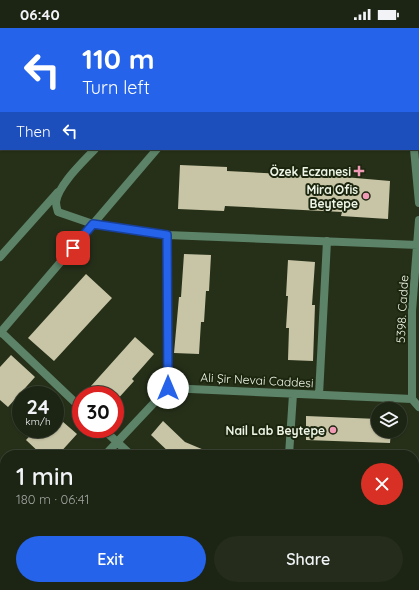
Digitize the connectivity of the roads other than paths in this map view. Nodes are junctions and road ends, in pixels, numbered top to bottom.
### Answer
1 (94, 150) edge
2 (156, 150) edge
3 (414, 150) edge
4 (62, 186) junction
5 (419, 203) edge
6 (419, 220) edge
7 (93, 224) junction
8 (167, 235) junction
9 (327, 241) junction
10 (418, 245) junction
11 (0, 257) edge
12 (415, 311) edge
13 (0, 332) edge
14 (168, 388) junction
15 (293, 394) junction
16 (319, 395) junction
17 (412, 399) junction
18 (72, 400) edge
19 (419, 407) edge
20 (113, 438) edge
21 (117, 442) junction
22 (110, 450) edge
23 (126, 450) edge
24 (289, 450) edge

1 - 4 street
2 - 7 street
3 - 5 street
4 - 7 street
4 - 11 street
6 - 10 street, 5398. Cadde
7 - 8 street
7 - 13 street
8 - 9 street
8 - 14 street
9 - 10 street
9 - 16 street
10 - 12 street, 5398. Cadde
12 - 17 street, 5398. Cadde
13 - 18 street
14 - 15 street, Ali Şir Nevai Caddesi
14 - 21 street
15 - 16 street, Ali Şir Nevai Caddesi
15 - 24 street
16 - 17 street, Ali Şir Nevai Caddesi
17 - 19 street
20 - 21 street
21 - 22 street
21 - 23 street

